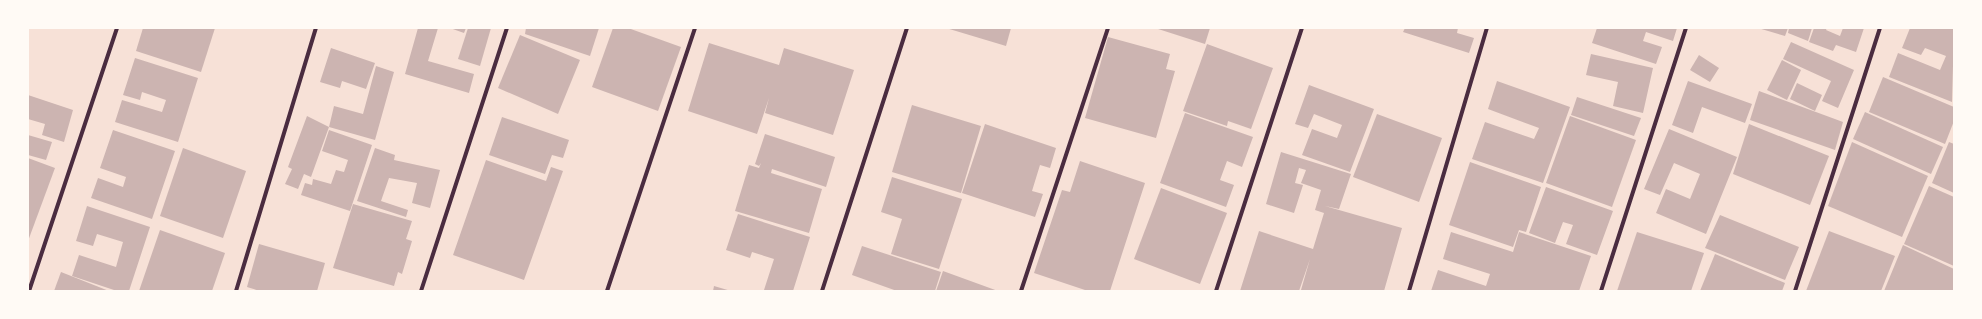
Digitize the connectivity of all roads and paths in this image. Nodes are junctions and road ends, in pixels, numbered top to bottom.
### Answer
1 (117, 28) edge
2 (316, 28) edge
3 (507, 28) edge
4 (695, 28) edge
5 (907, 28) edge
6 (1108, 28) edge
7 (1302, 28) edge
8 (1487, 28) edge
9 (1686, 28) edge
10 (1880, 28) edge
11 (29, 291) edge
12 (236, 291) edge
13 (421, 291) edge
14 (608, 291) edge
15 (822, 291) edge
16 (1021, 291) edge
17 (1216, 291) edge
18 (1409, 291) edge
19 (1601, 291) edge
20 (1795, 291) edge

1 - 11 street
2 - 12 street
3 - 13 street
4 - 14 street
5 - 15 street
6 - 16 street
7 - 17 street
8 - 18 street
9 - 19 street
10 - 20 street

